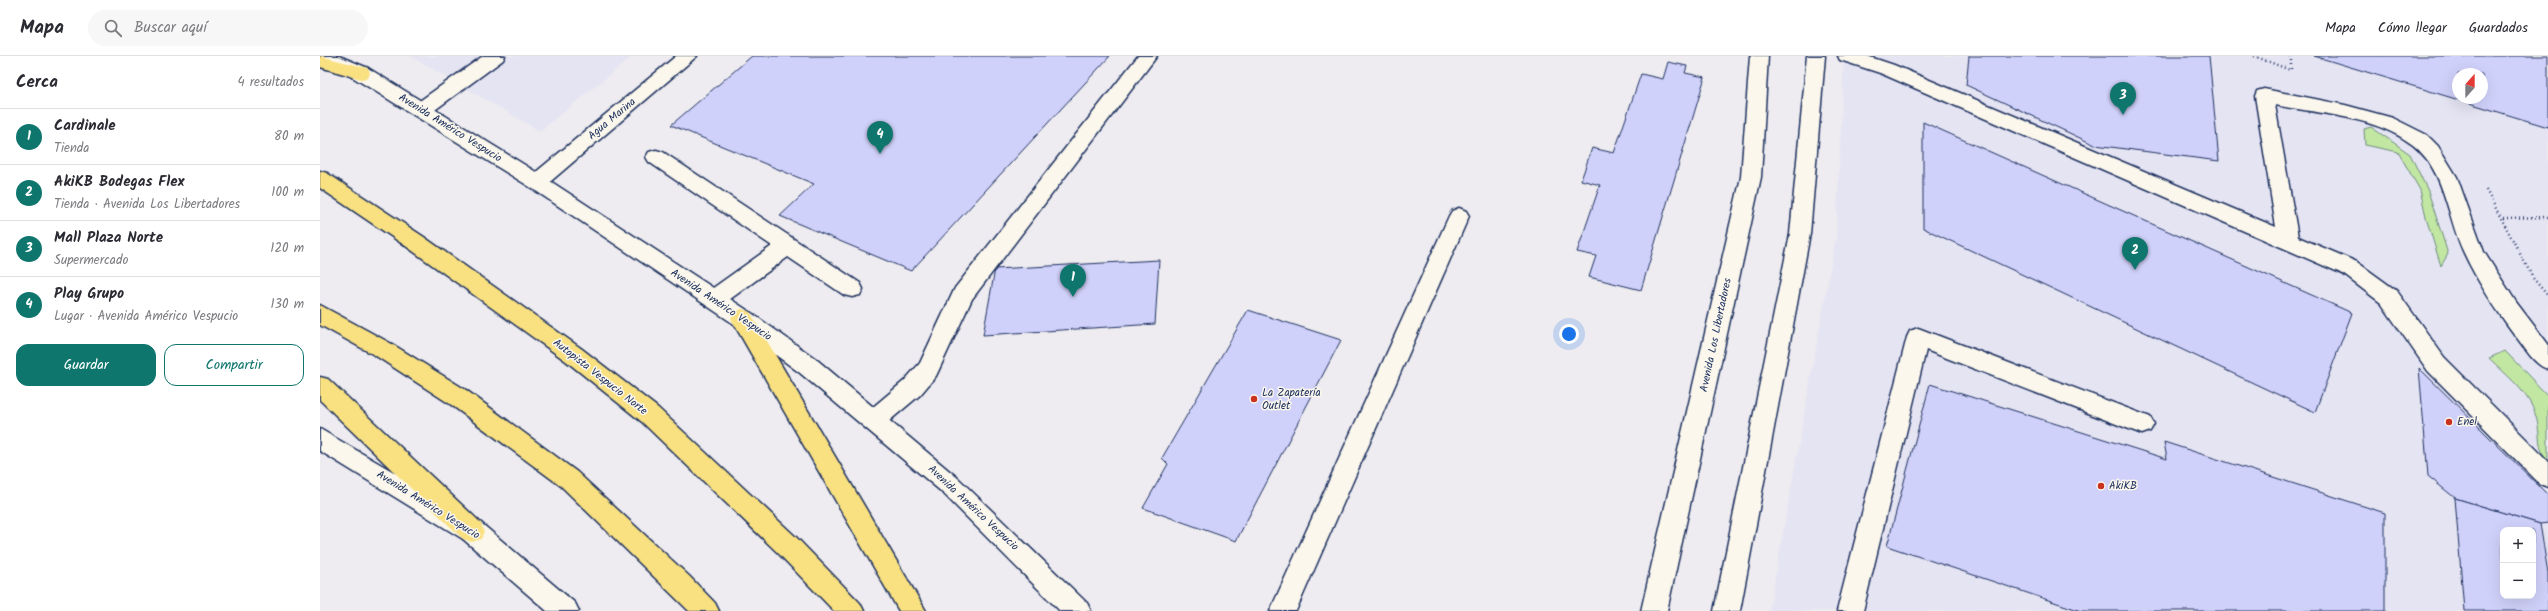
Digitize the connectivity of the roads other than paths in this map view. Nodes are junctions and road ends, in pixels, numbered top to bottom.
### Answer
1 (322, 56) edge
2 (496, 56) edge
3 (688, 56) edge
4 (1148, 56) edge
5 (1759, 56) edge
6 (1816, 56) edge
7 (1847, 56) edge
8 (320, 60) edge
9 (1887, 62) edge
10 (361, 73) junction
11 (421, 110) junction
12 (656, 157) dead end
13 (320, 178) edge
14 (537, 182) junction
15 (1459, 216) dead end
16 (2290, 243) junction
17 (789, 245) junction
18 (852, 289) dead end
19 (714, 299) junction
20 (320, 314) edge
21 (742, 318) junction
22 (2548, 360) edge
23 (320, 386) edge
24 (874, 420) junction
25 (2142, 424) dead end
26 (320, 440) edge
27 (2548, 477) edge
28 (472, 530) junction
29 (566, 611) edge
30 (706, 611) edge
31 (851, 611) edge
32 (913, 611) edge
33 (1078, 611) edge
34 (1283, 611) edge
35 (1654, 611) edge
36 (1727, 611) edge
37 (1850, 611) edge

1 - 10 street, Avenida Américo Vespucio
2 - 11 street
3 - 14 street, Agua Marina
4 - 24 street
5 - 35 street, Avenida Los Libertadores
6 - 36 street
7 - 9 street
8 - 10 highway
9 - 16 street
10 - 11 street, Avenida Américo Vespucio
11 - 14 street, Avenida Américo Vespucio
12 - 17 street
13 - 31 highway, Autopista Vespucio Norte
14 - 19 street, Avenida Américo Vespucio
15 - 34 street
16 - 22 street
16 - 27 street
17 - 18 street
17 - 19 street
19 - 21 street, Avenida Américo Vespucio
20 - 30 highway
21 - 24 street, Avenida Américo Vespucio
21 - 32 highway
23 - 28 highway
24 - 33 street, Avenida Américo Vespucio
25 - 37 street
26 - 28 street, Avenida Américo Vespucio
28 - 29 street, Avenida Américo Vespucio

